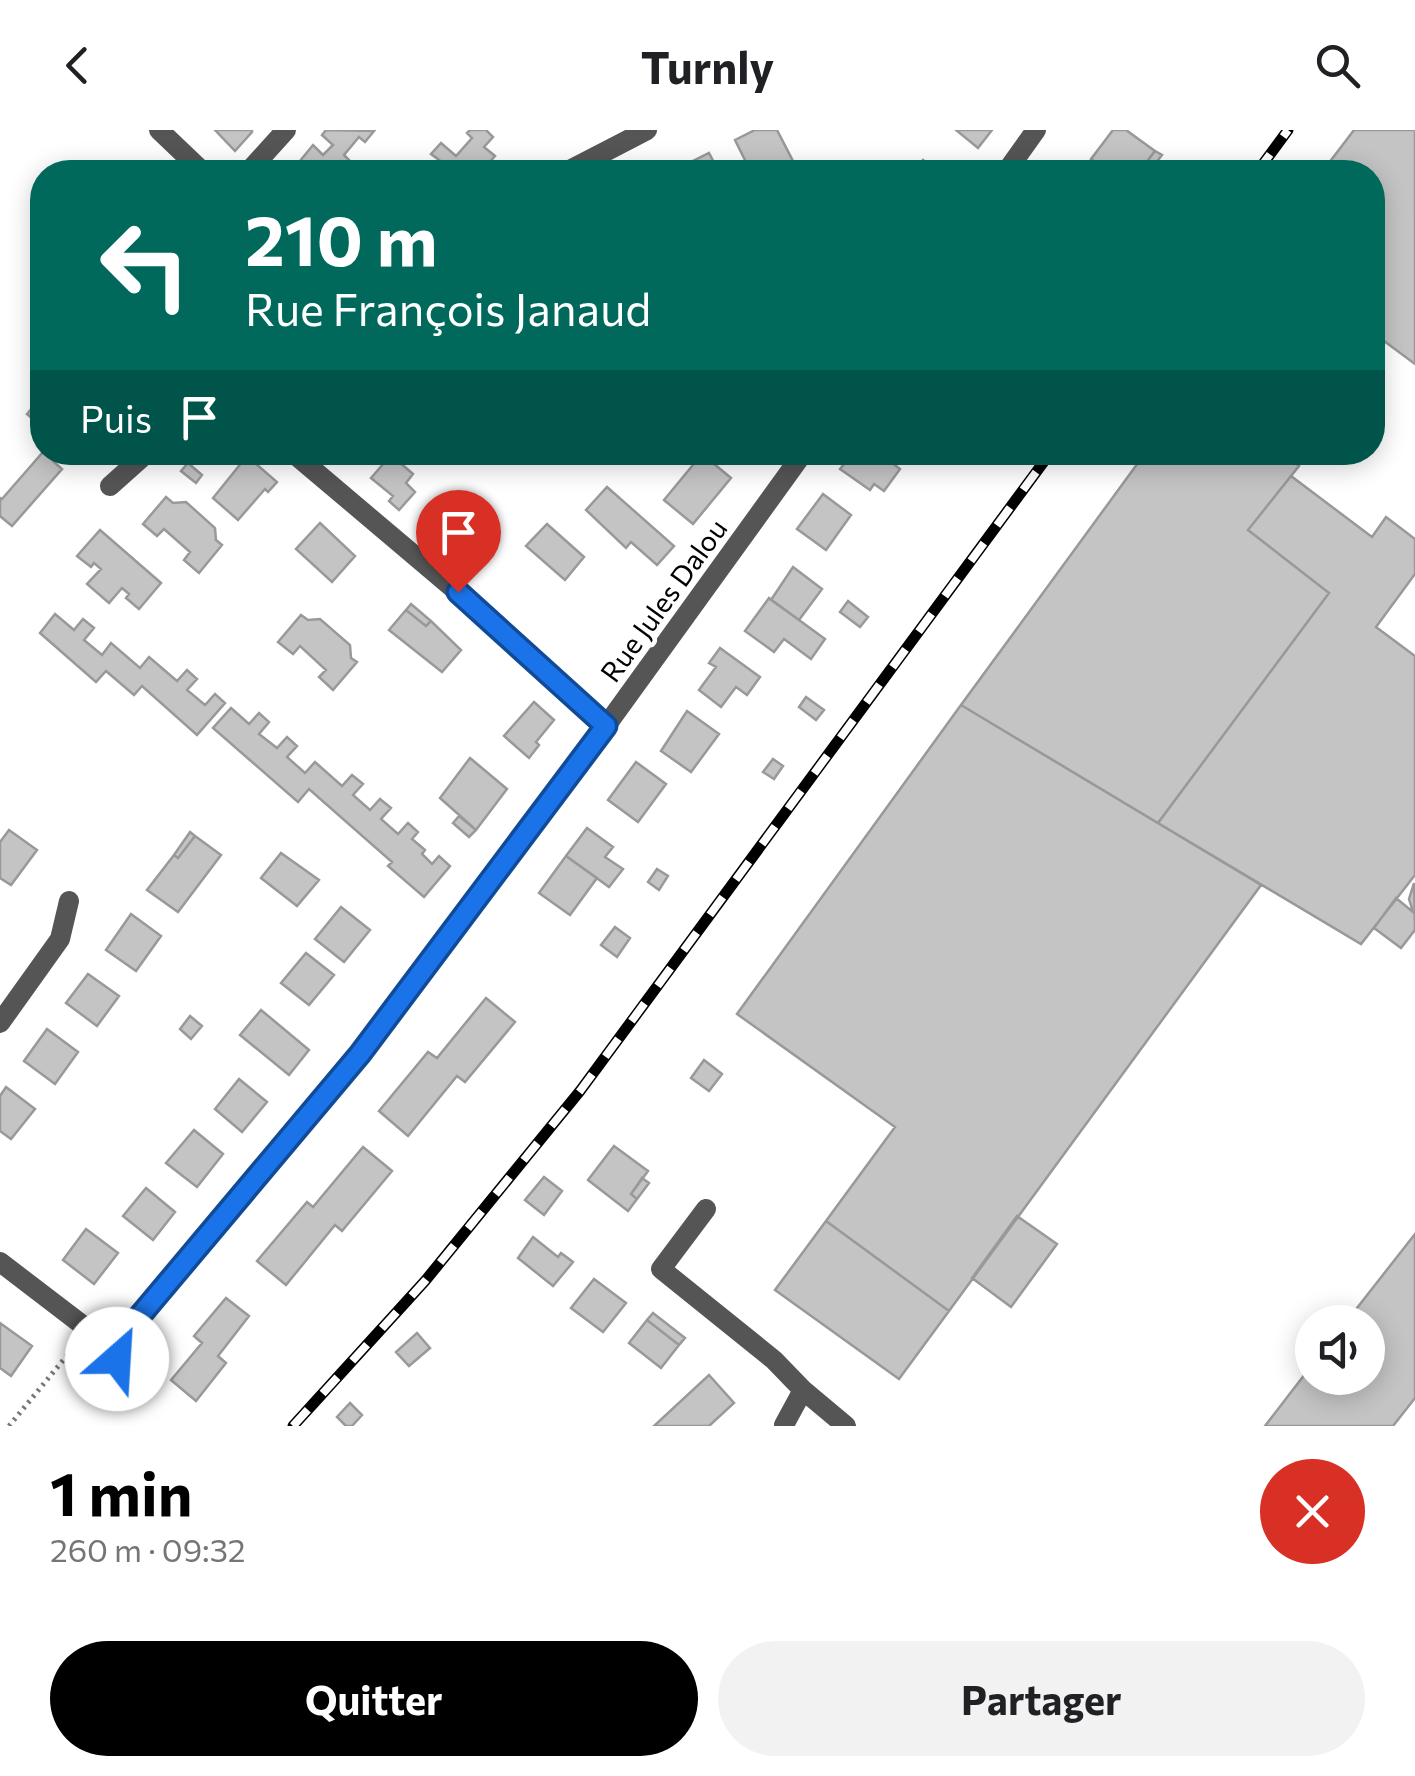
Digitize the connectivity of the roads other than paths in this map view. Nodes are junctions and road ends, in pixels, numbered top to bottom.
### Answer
1 (158, 130) edge
2 (286, 130) edge
3 (1036, 130) edge
4 (641, 131) edge
5 (189, 160) edge
6 (259, 160) edge
7 (588, 160) edge
8 (1015, 160) edge
9 (133, 465) edge
10 (307, 465) edge
11 (795, 465) edge
12 (110, 486) dead end
13 (606, 726) junction
14 (69, 900) dead end
15 (0, 1023) edge
16 (706, 1209) dead end
17 (0, 1262) edge
18 (803, 1390) junction
19 (784, 1426) edge
20 (846, 1426) edge

1 - 5 street
2 - 6 street
3 - 8 street
4 - 7 street
9 - 12 street
10 - 13 street
11 - 13 street, Rue Jules Dalou
13 - 17 street, Rue Jules Dalou
14 - 15 street
16 - 18 street
18 - 19 street
18 - 20 street

